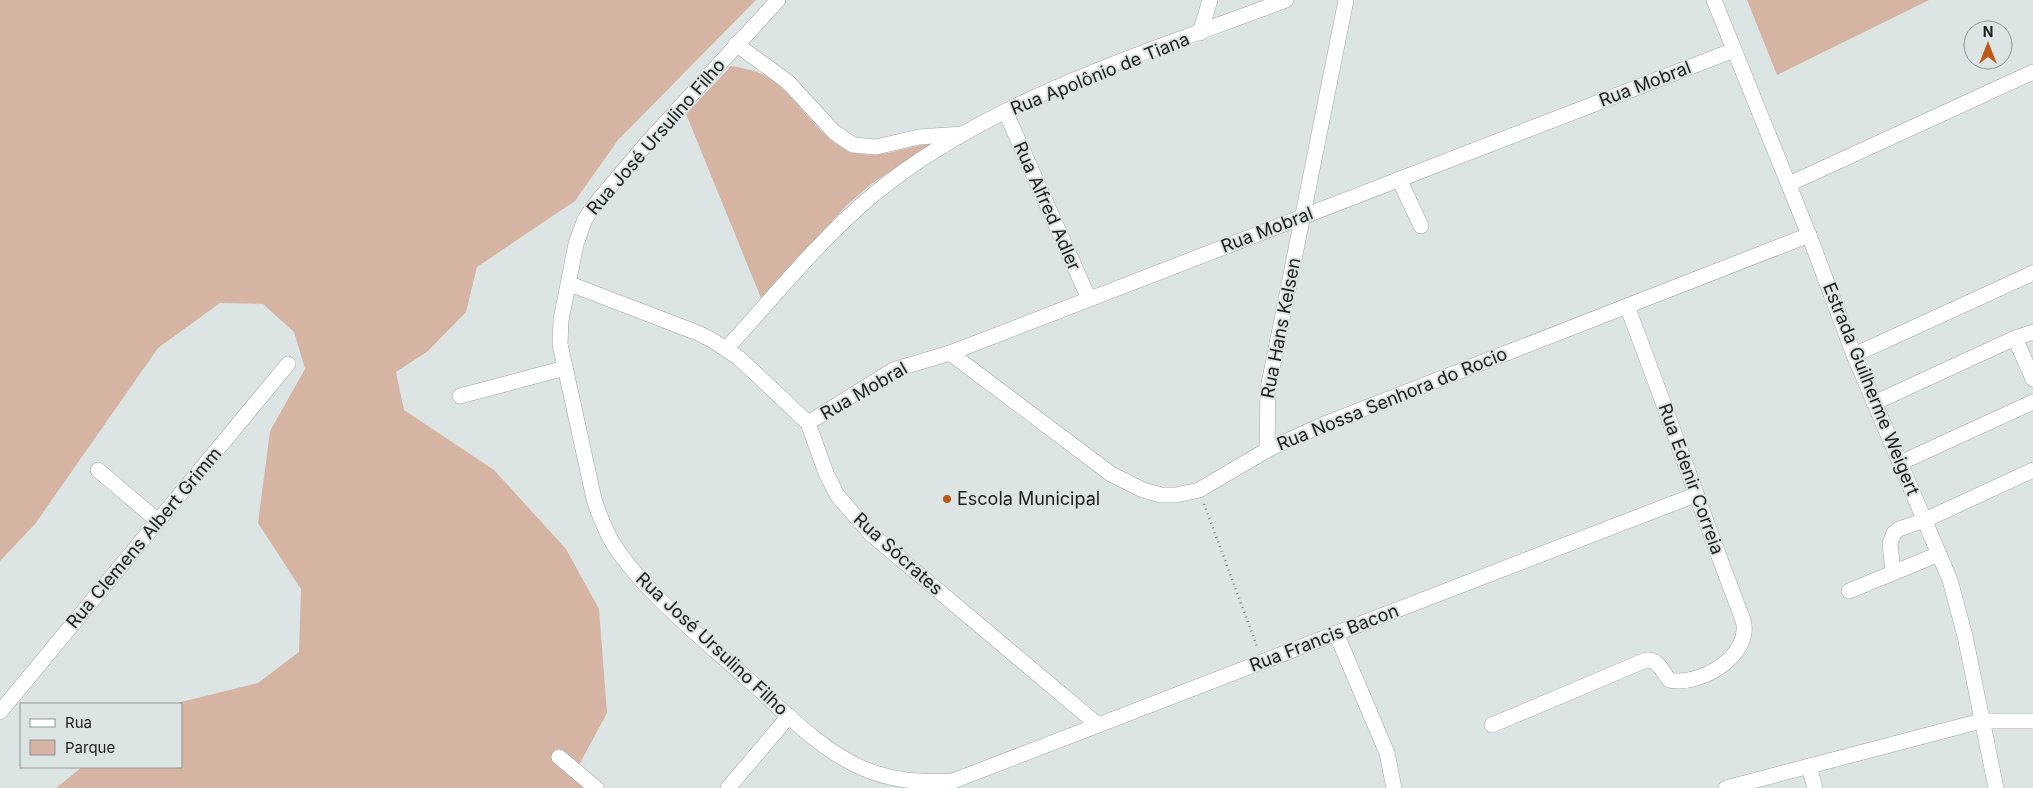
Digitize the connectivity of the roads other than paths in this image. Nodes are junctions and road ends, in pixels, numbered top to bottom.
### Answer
1 (778, 0) edge
2 (1210, 0) edge
3 (1286, 0) edge
4 (1346, 0) edge
5 (1714, 0) edge
6 (1200, 33) junction
7 (736, 44) junction
8 (1734, 50) junction
9 (2033, 72) edge
10 (1006, 112) junction
11 (966, 134) junction
12 (1399, 179) junction
13 (1789, 184) junction
14 (1303, 216) junction
15 (1421, 226) dead end
16 (1809, 235) junction
17 (2033, 273) edge
18 (570, 284) junction
19 (1089, 299) junction
20 (1627, 306) junction
21 (2033, 332) edge
22 (2015, 338) junction
23 (726, 348) junction
24 (950, 353) junction
25 (1854, 354) junction
26 (288, 364) dead end
27 (565, 368) junction
28 (2033, 379) edge
29 (460, 396) dead end
30 (2033, 402) edge
31 (1874, 403) junction
32 (808, 423) junction
33 (1267, 450) junction
34 (1900, 462) junction
35 (98, 470) dead end
36 (2033, 470) edge
37 (1696, 495) junction
38 (1925, 520) junction
39 (158, 521) junction
40 (1939, 554) junction
41 (1893, 572) junction
42 (1849, 591) dead end
43 (1336, 633) junction
44 (0, 712) edge
45 (789, 716) junction
46 (1980, 721) junction
47 (2033, 721) edge
48 (1098, 725) junction
49 (1492, 725) dead end
50 (559, 756) dead end
51 (1809, 766) junction
52 (953, 781) joint
53 (596, 788) edge
54 (728, 788) edge
55 (1394, 788) edge
56 (1726, 788) edge
57 (1815, 788) edge
58 (1996, 788) edge

1 - 7 street, Rua José Ursulino Filho
2 - 6 street
3 - 6 street, Rua Apolônio de Tiana
4 - 14 street, Rua Hans Kelsen
5 - 8 street, Estrada Guilherme Weigert
6 - 10 street, Rua Apolônio de Tiana
7 - 11 street
7 - 18 street, Rua José Ursulino Filho
8 - 12 street, Rua Mobral
8 - 13 street, Estrada Guilherme Weigert
9 - 13 street
10 - 11 street, Rua Apolônio de Tiana
10 - 19 street, Rua Alfred Adler
11 - 23 street, Rua Apolônio de Tiana
12 - 14 street, Rua Mobral
12 - 15 street
13 - 16 street, Estrada Guilherme Weigert
14 - 19 street, Rua Mobral
14 - 33 street, Rua Hans Kelsen
16 - 20 street, Rua Nossa Senhora do Rocio
16 - 25 street, Estrada Guilherme Weigert
17 - 25 street
18 - 23 street, Rua Sócrates
18 - 27 street, Rua José Ursulino Filho
19 - 24 street, Rua Mobral
20 - 33 street, Rua Nossa Senhora do Rocio
20 - 37 street, Rua Edenir Correia
21 - 22 street
22 - 28 street
22 - 31 street
23 - 32 street, Rua Sócrates
24 - 32 street, Rua Mobral
24 - 33 street, Rua Nossa Senhora do Rocio
25 - 31 street, Estrada Guilherme Weigert
26 - 39 street, Rua Clemens Albert Grimm
27 - 29 street
27 - 45 street, Rua José Ursulino Filho
30 - 34 street
31 - 34 street, Estrada Guilherme Weigert
32 - 48 street, Rua Sócrates
34 - 38 street, Estrada Guilherme Weigert
35 - 39 street
36 - 38 street
37 - 43 street, Rua Francis Bacon
37 - 49 street, Rua Edenir Correia
38 - 40 street, Estrada Guilherme Weigert
38 - 41 street
39 - 44 street, Rua Clemens Albert Grimm
40 - 41 street
40 - 46 street, Estrada Guilherme Weigert
41 - 42 street
43 - 48 street, Rua Francis Bacon
43 - 55 street
45 - 52 street, Rua José Ursulino Filho
45 - 54 street
46 - 47 street
46 - 51 street
46 - 58 street, Estrada Guilherme Weigert
48 - 52 street, Rua Francis Bacon
50 - 53 street
51 - 56 street
51 - 57 street

